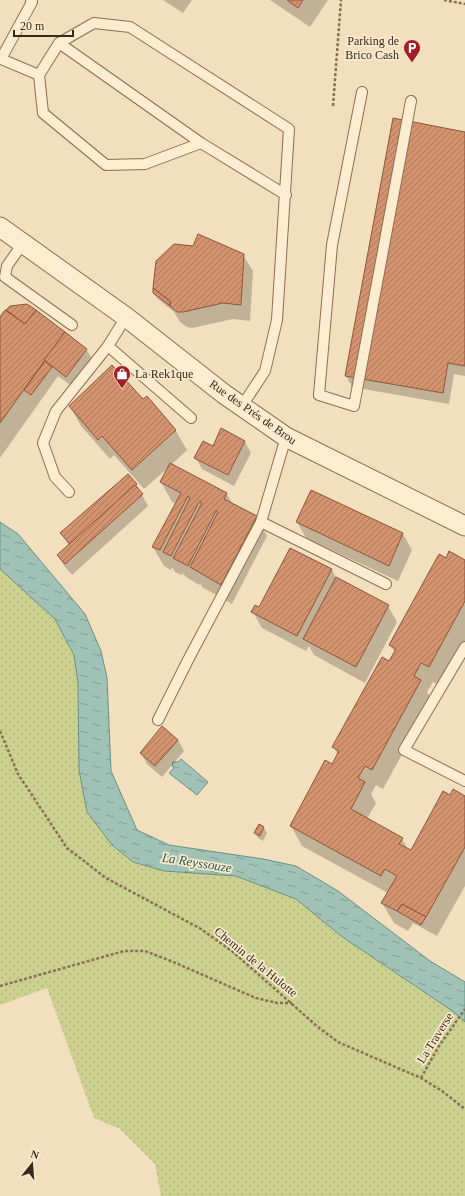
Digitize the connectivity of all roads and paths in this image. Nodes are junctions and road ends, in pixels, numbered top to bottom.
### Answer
1 (32, 0) edge
2 (341, 0) edge
3 (444, 0) edge
4 (465, 4) edge
5 (59, 43) junction
6 (0, 59) edge
7 (39, 75) junction
8 (362, 92) dead end
9 (411, 101) dead end
10 (333, 106) dead end
11 (201, 144) junction
12 (286, 195) junction
13 (0, 227) edge
14 (23, 243) junction
15 (126, 317) junction
16 (72, 325) dead end
17 (108, 346) junction
18 (242, 406) junction
19 (191, 418) dead end
20 (286, 437) junction
21 (69, 492) dead end
22 (261, 522) junction
23 (465, 526) edge
24 (386, 584) dead end
25 (465, 648) edge
26 (158, 720) dead end
27 (0, 731) edge
28 (465, 781) edge
29 (0, 986) edge
30 (292, 1003) junction
31 (465, 1008) edge
32 (421, 1078) junction
33 (465, 1109) edge

1 - 6 lane
2 - 10 path
3 - 4 path
5 - 7 lane
5 - 11 lane
5 - 12 lane
6 - 7 lane
7 - 11 lane
8 - 9 lane
11 - 12 lane
12 - 18 lane
13 - 14 street, Rue des Prés de Brou
14 - 15 street, Rue des Prés de Brou
14 - 16 lane
15 - 17 lane
15 - 18 street, Rue des Prés de Brou
17 - 19 lane
17 - 21 lane
18 - 20 street, Rue des Prés de Brou
20 - 22 lane
20 - 23 street, Rue des Prés de Brou
22 - 24 lane
22 - 26 lane
25 - 28 lane
27 - 30 path, Chemin de la Hulotte
29 - 30 path
30 - 32 path, Chemin de la Hulotte
31 - 32 path, La Traverse
32 - 33 path, Chemin de la Hulotte

